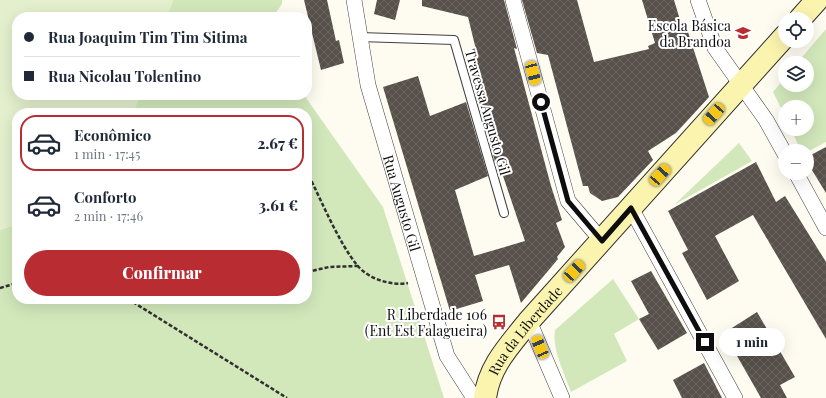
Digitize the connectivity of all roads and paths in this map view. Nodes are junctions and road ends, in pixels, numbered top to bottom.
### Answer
1 (354, 0) edge
2 (513, 0) edge
3 (698, 0) edge
4 (817, 0) edge
5 (806, 12) edge
6 (359, 37) junction
7 (778, 44) edge
8 (741, 84) junction
9 (779, 144) edge
10 (800, 180) edge
11 (312, 182) edge
12 (631, 208) junction
13 (504, 213) dead end
14 (826, 228) edge
15 (602, 241) junction
16 (358, 266) junction
17 (312, 271) edge
18 (426, 281) junction
19 (12, 284) edge
20 (0, 288) edge
21 (136, 304) edge
22 (530, 321) junction
23 (287, 398) edge
24 (474, 398) edge
25 (485, 398) edge
26 (562, 398) edge
27 (735, 398) edge

1 - 6 street, Rua Augusto Gil
2 - 15 street
3 - 8 street
4 - 5 street
6 - 13 lane, Travessa Augusto Gil
6 - 18 street, Rua Augusto Gil
7 - 8 street, Rua da Liberdade
8 - 9 street
8 - 12 street, Rua da Liberdade
10 - 14 street
11 - 16 path
12 - 15 street, Rua da Liberdade
12 - 27 street
15 - 22 street, Rua da Liberdade
16 - 17 path
16 - 18 path
18 - 24 street, Rua Augusto Gil
19 - 20 path
21 - 23 path
22 - 25 street, Rua da Liberdade
22 - 26 street

